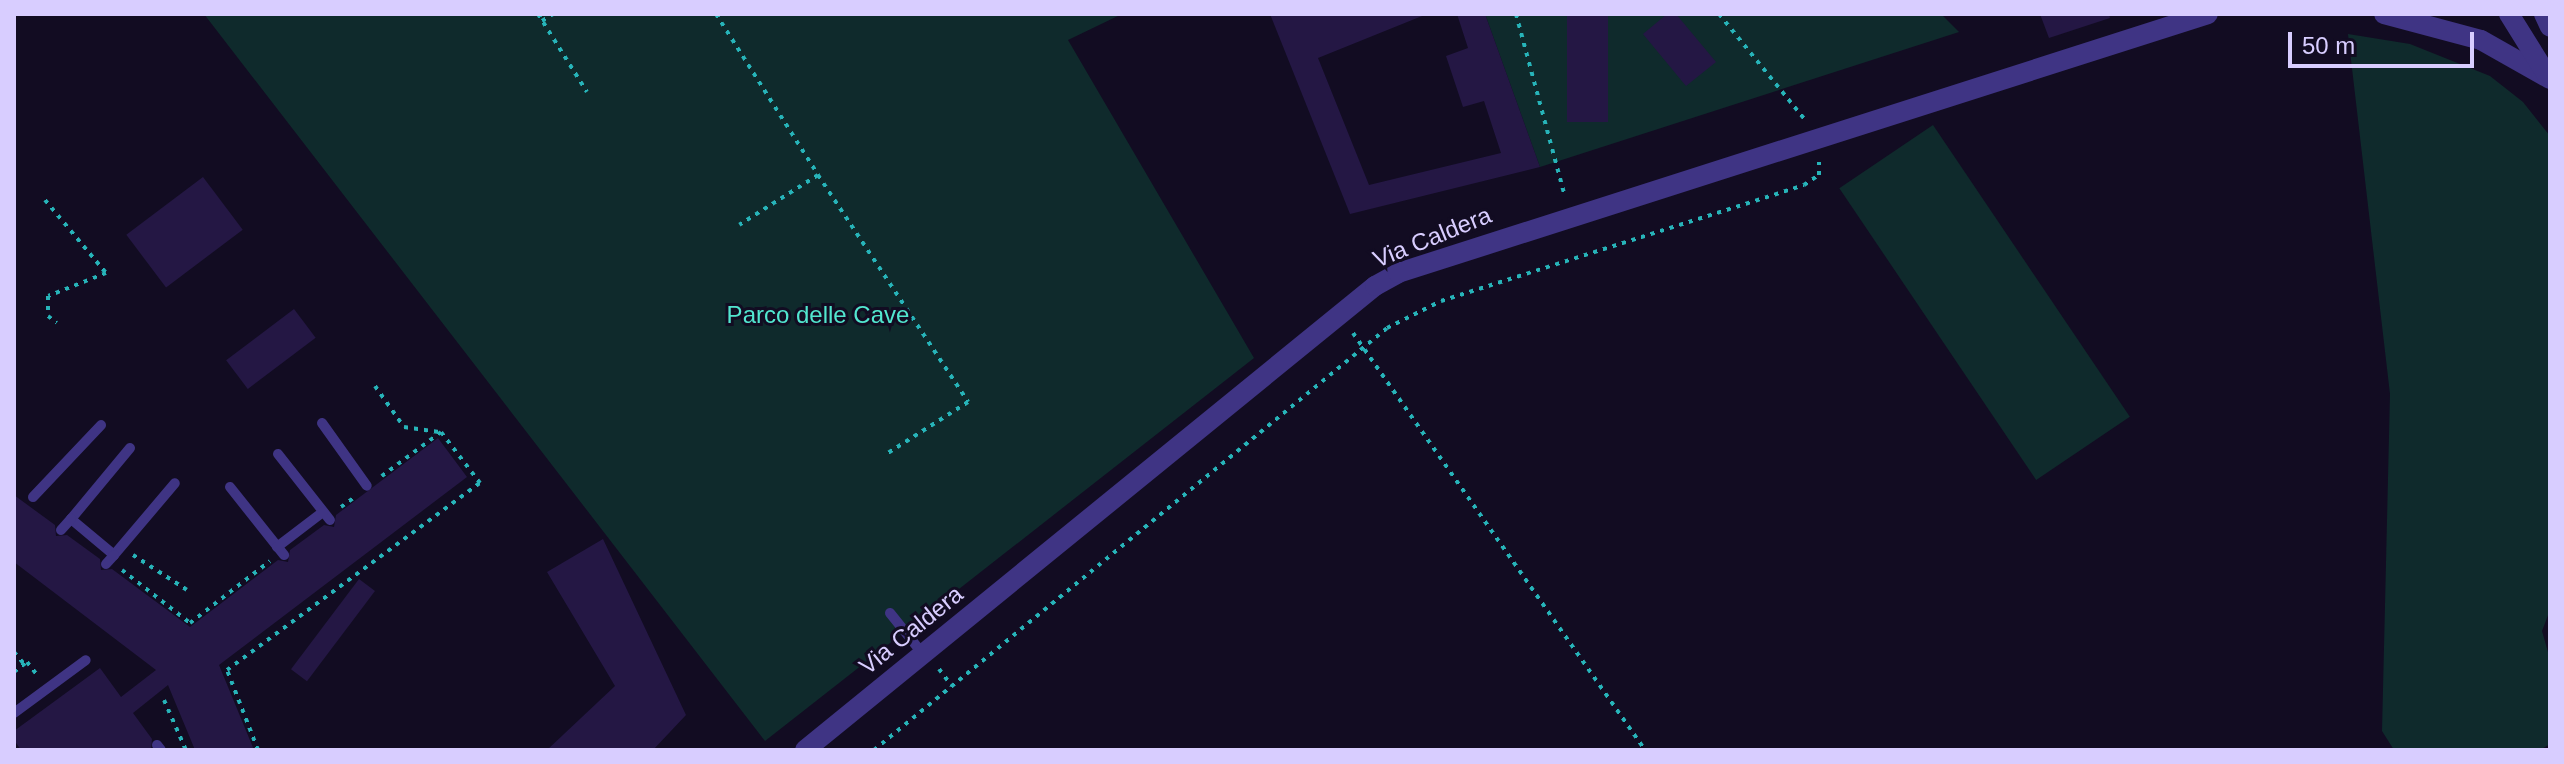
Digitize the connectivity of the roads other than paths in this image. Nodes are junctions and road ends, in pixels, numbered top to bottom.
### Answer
1 (2208, 14) edge
2 (2384, 14) edge
3 (2509, 14) edge
4 (2544, 14) edge
5 (2550, 27) edge
6 (2550, 79) edge
7 (322, 423) dead end
8 (101, 425) dead end
9 (130, 448) dead end
10 (278, 454) dead end
11 (175, 483) dead end
12 (367, 486) dead end
13 (230, 487) dead end
14 (33, 497) dead end
15 (71, 519) junction
16 (61, 530) dead end
17 (117, 551) junction
18 (106, 564) dead end
19 (890, 613) dead end
20 (86, 660) dead end
21 (930, 660) junction
22 (14, 713) edge
23 (805, 750) edge

1 - 21 street, Via Caldera
2 - 6 street
3 - 6 street
4 - 5 street
7 - 12 lane
8 - 14 lane
9 - 15 lane
10 - 13 lane
11 - 17 lane
15 - 16 lane
15 - 17 lane
17 - 18 lane
19 - 21 lane
20 - 22 lane
21 - 23 street, Via Caldera

